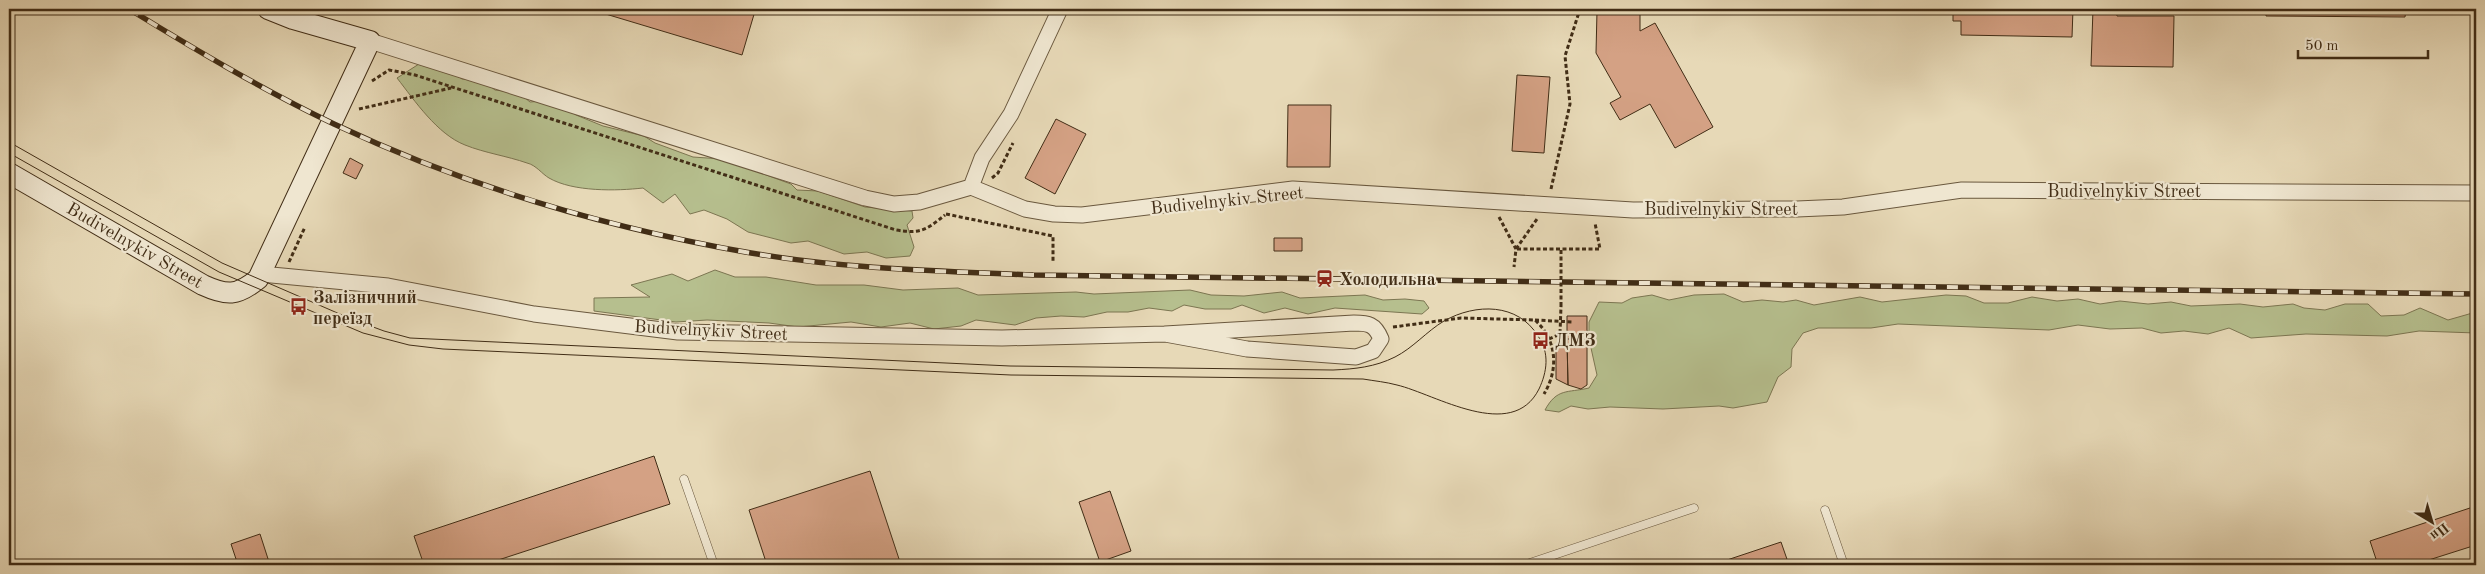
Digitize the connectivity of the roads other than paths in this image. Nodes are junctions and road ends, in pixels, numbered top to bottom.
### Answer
1 (268, 9) edge
2 (1060, 9) edge
3 (370, 41) junction
4 (9, 173) edge
5 (974, 189) junction
6 (2476, 193) edge
7 (260, 274) junction
8 (1165, 334) junction
9 (684, 479) dead end
10 (1694, 508) dead end
11 (1825, 510) dead end
12 (714, 565) edge
13 (1524, 565) edge
14 (1844, 565) edge

1 - 3 street
2 - 5 street
3 - 5 street
3 - 7 street, Budivelnykiv Street
4 - 7 street, Budivelnykiv Street
5 - 6 street, Budivelnykiv Street
7 - 8 street, Budivelnykiv Street
8 - 8 street, Budivelnykiv Street
9 - 12 lane
10 - 13 lane
11 - 14 lane

